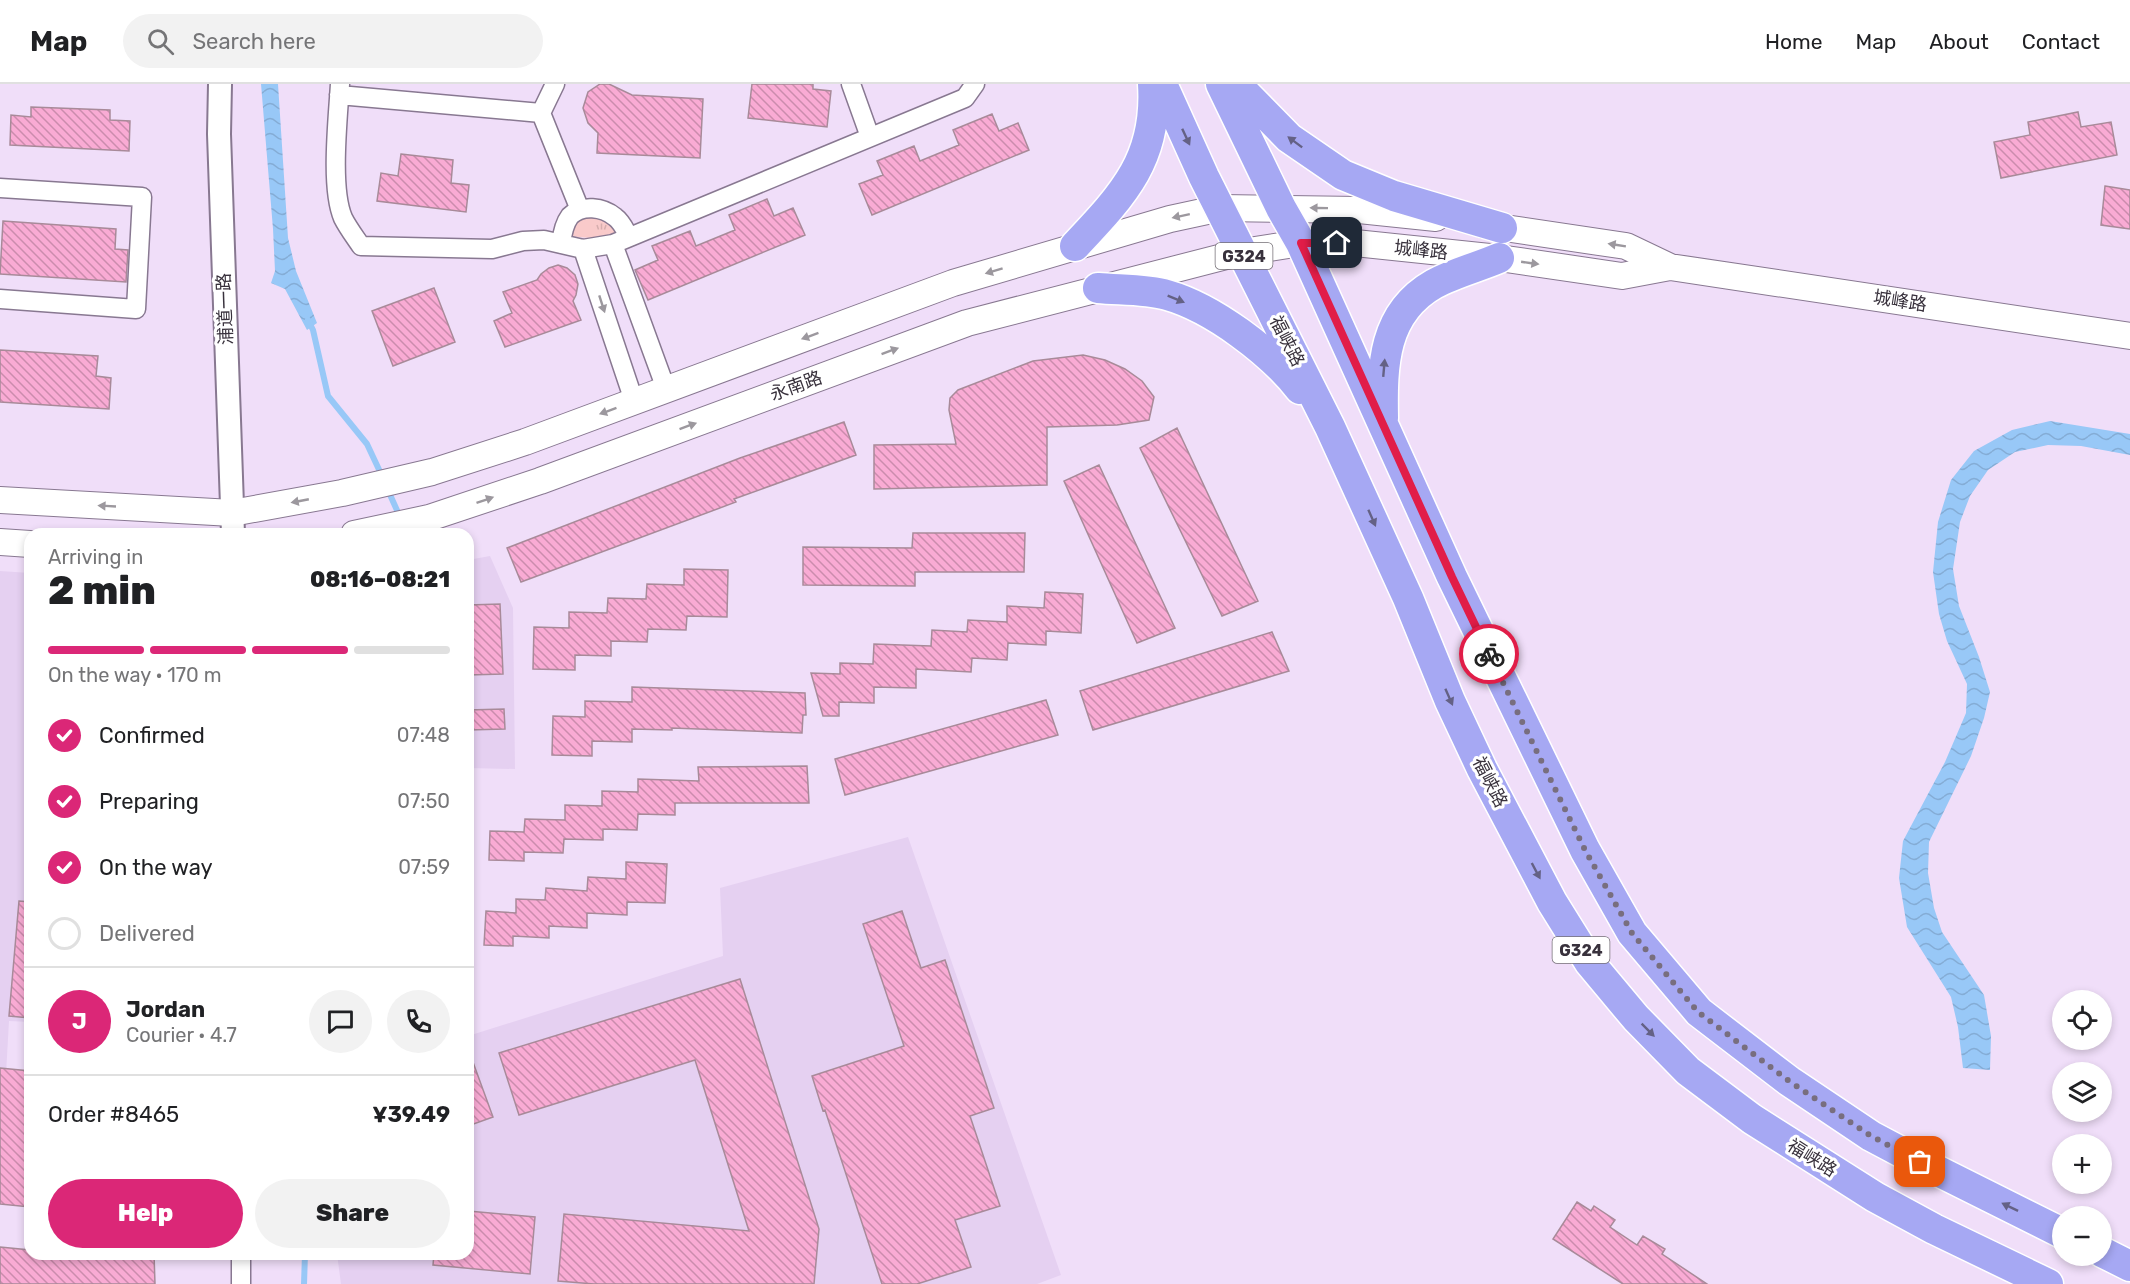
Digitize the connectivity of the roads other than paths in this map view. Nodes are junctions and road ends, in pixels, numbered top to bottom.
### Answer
1 (220, 84) edge
2 (555, 84) edge
3 (851, 84) edge
4 (975, 84) edge
5 (1153, 84) edge
6 (1162, 84) edge
7 (1221, 84) edge
8 (1236, 84) edge
9 (340, 89) edge
10 (541, 112) junction
11 (870, 136) junction
12 (0, 188) edge
13 (1221, 208) junction
14 (1281, 208) junction
15 (580, 210) junction
16 (1434, 218) junction
17 (1502, 228) junction
18 (621, 240) junction
19 (1301, 243) junction
20 (561, 244) junction
21 (1076, 246) junction
22 (583, 249) junction
23 (1431, 250) junction
24 (1242, 252) junction
25 (1499, 258) junction
26 (1670, 267) junction
27 (1098, 288) junction
28 (0, 299) edge
29 (2130, 336) edge
30 (666, 389) junction
31 (634, 401) junction
32 (1330, 427) junction
33 (1384, 427) junction
34 (1402, 466) junction
35 (1358, 487) junction
36 (0, 500) edge
37 (233, 524) edge
38 (384, 528) edge
39 (0, 542) edge
40 (24, 544) edge
41 (2052, 1228) edge
42 (2112, 1257) edge
43 (241, 1260) edge
44 (2130, 1266) edge
45 (241, 1284) edge
46 (2048, 1284) edge

1 - 37 street, 浦道一路
2 - 10 street
3 - 11 street
4 - 11 street
5 - 21 highway
6 -> 13 highway, 福峡路 / G324
7 - 14 highway, G324
17 -> 8 highway
9 - 10 street
9 - 20 street
10 - 15 street
11 - 18 street
12 - 28 street
13 - 14 main road, 城峰路
13 -> 21 main road, 城峰路
13 - 24 highway, 福峡路 / G324
16 -> 14 main road, 城峰路
14 - 19 highway, G324
15 - 18 street
15 - 20 street
16 - 17 main road, 城峰路
16 - 23 main road
26 -> 17 main road, 城峰路
18 - 22 street
18 - 30 street
19 - 23 main road, 城峰路
19 - 24 main road, 城峰路
19 - 33 highway, G324
20 - 22 street
21 -> 30 main road, 城峰路
22 -> 31 street
23 - 25 main road, 城峰路
24 - 27 main road, 永南路
24 - 32 highway, 福峡路 / G324
25 -> 26 main road, 城峰路
33 -> 25 highway
26 - 29 main road, 城峰路
27 -> 32 highway
38 -> 27 main road, 永南路
30 - 31 main road, 城峰路
31 -> 37 main road, 城峰路
32 - 35 highway, 福峡路 / G324
33 - 34 highway, G324
34 - 35 highway
41 -> 34 highway, G324
35 -> 46 highway, 福峡路 / G324
37 -> 36 main road, 城峰路
39 - 40 main road
42 - 44 highway
43 - 45 street

